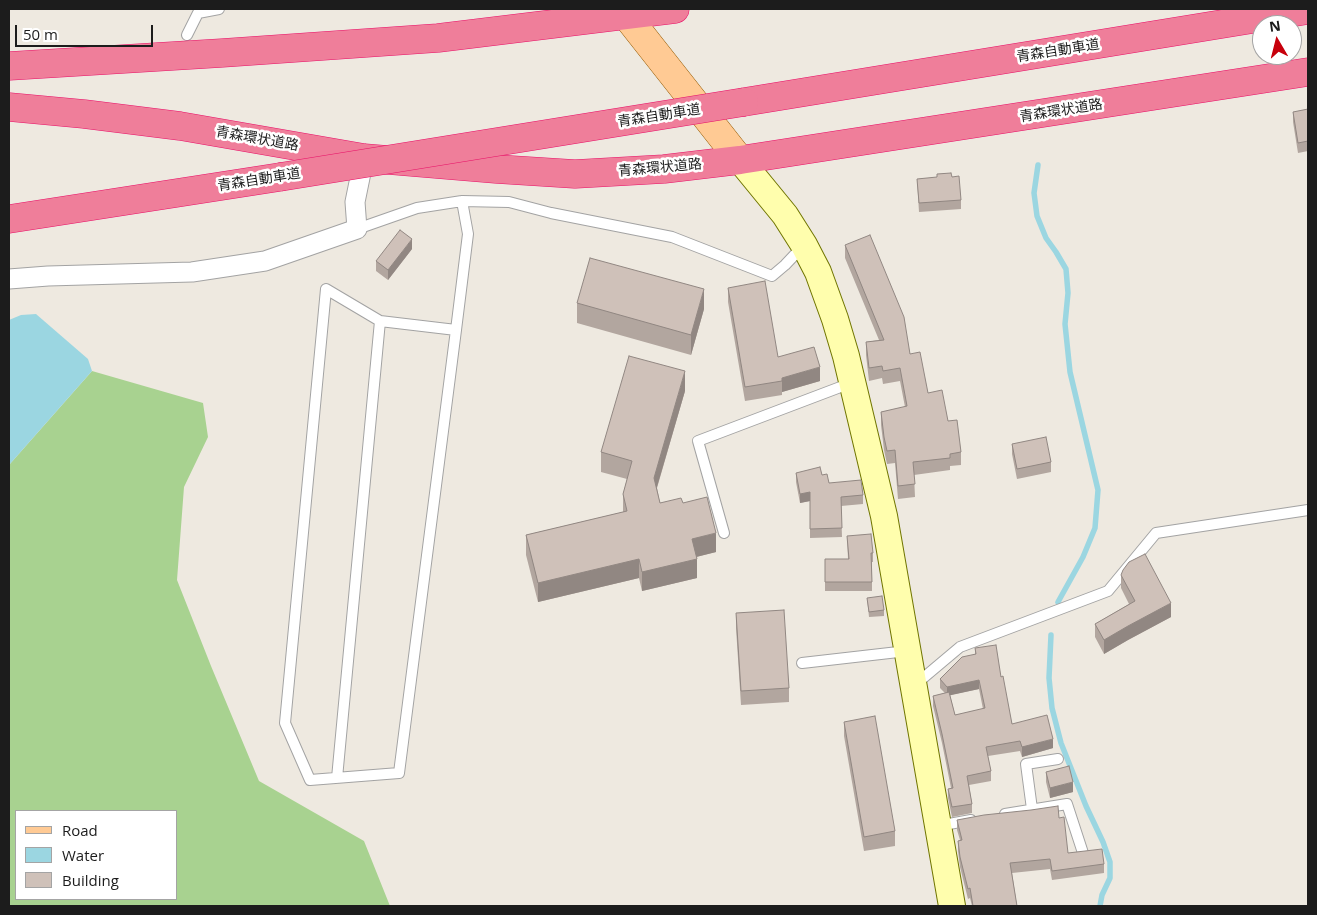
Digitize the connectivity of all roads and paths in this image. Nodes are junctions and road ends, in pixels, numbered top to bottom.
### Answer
1 (219, 9) edge
2 (675, 9) edge
3 (1308, 10) edge
4 (623, 12) edge
5 (186, 35) dead end
6 (9, 66) edge
7 (1308, 72) edge
8 (9, 107) edge
9 (364, 158) junction
10 (740, 160) junction
11 (462, 201) junction
12 (9, 219) edge
13 (357, 229) junction
14 (804, 245) junction
15 (9, 279) edge
16 (380, 321) junction
17 (456, 330) junction
18 (853, 382) junction
19 (1308, 510) edge
20 (724, 533) dead end
21 (907, 651) junction
22 (802, 663) dead end
23 (913, 686) junction
24 (1058, 759) dead end
25 (337, 778) junction
26 (1032, 809) junction
27 (937, 826) junction
28 (1083, 853) edge
29 (952, 906) edge

1 - 5 lane
2 - 4 highway
3 - 12 highway, 青森自動車道, bridge
4 - 6 highway
4 - 10 main road
7 - 10 highway, 青森環状道路
8 - 9 highway, 青森環状道路
9 - 10 highway, 青森環状道路
9 - 13 street
10 - 14 street
11 - 13 lane
11 - 14 lane
11 - 17 lane
13 - 15 street
14 - 18 street
16 - 17 lane
16 - 25 lane
16 - 25 lane
17 - 25 lane
18 - 20 lane
18 - 21 street
19 - 23 lane
21 - 22 lane
21 - 23 street
23 - 27 street
24 - 26 lane
26 - 27 lane
26 - 28 lane
27 - 29 street

